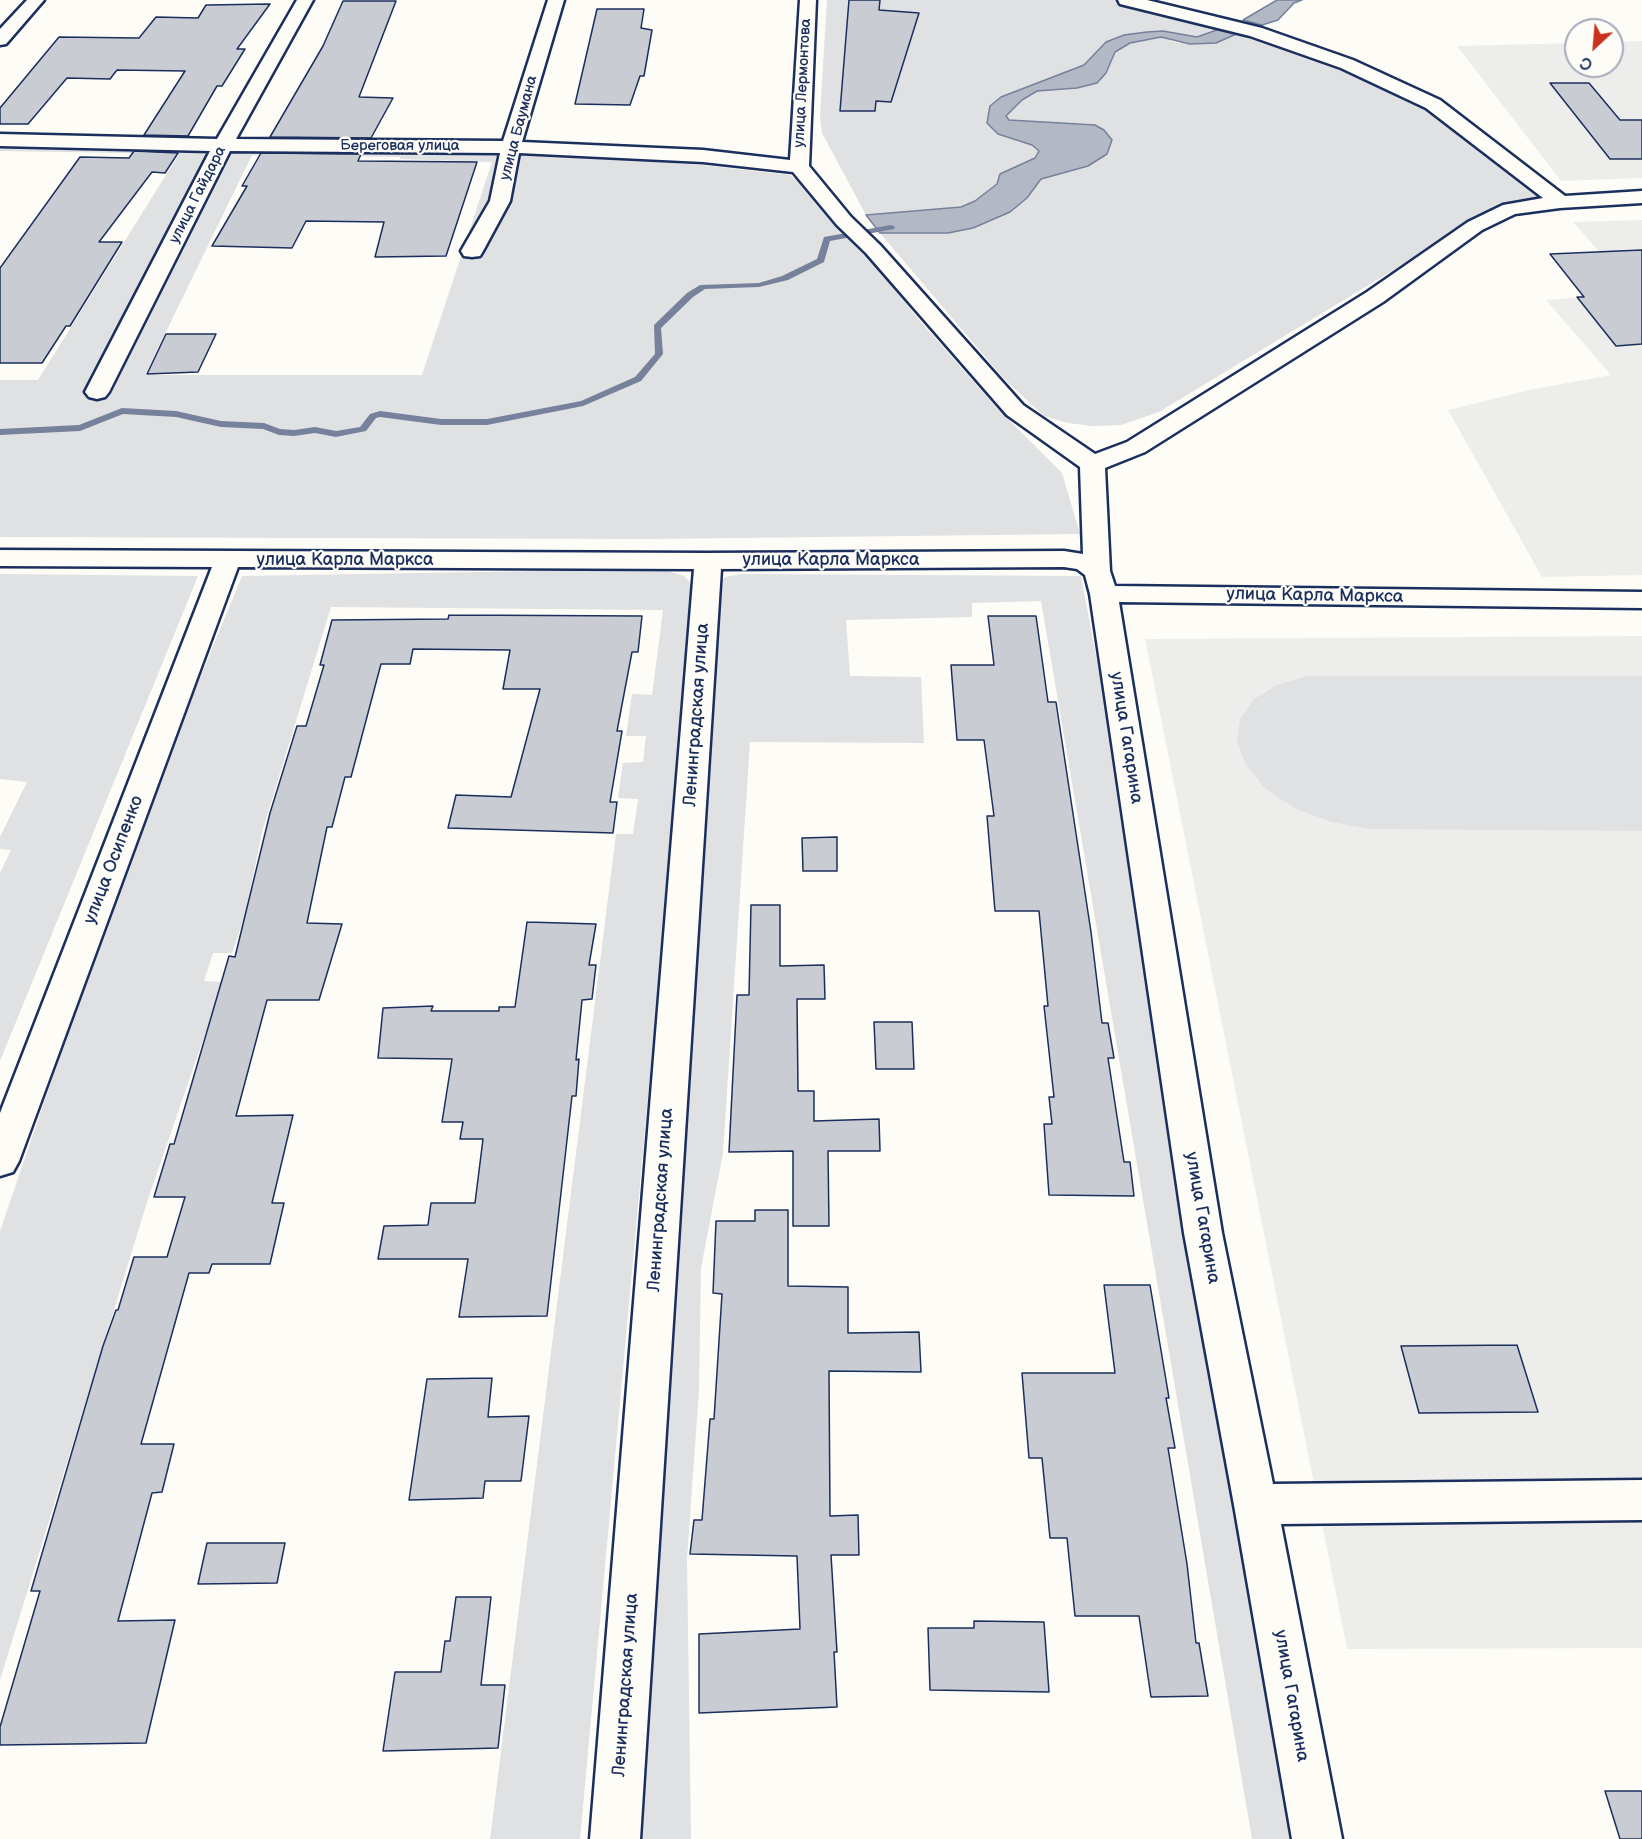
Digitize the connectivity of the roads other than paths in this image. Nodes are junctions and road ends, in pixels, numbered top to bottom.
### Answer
1 (36, 0) edge
2 (305, 0) edge
3 (556, 0) edge
4 (807, 0) edge
5 (1126, 0) edge
6 (0, 40) edge
7 (0, 140) edge
8 (223, 145) junction
9 (511, 147) junction
10 (799, 167) junction
11 (1642, 198) edge
12 (1560, 202) junction
13 (472, 251) dead end
14 (97, 392) dead end
15 (1092, 464) junction
16 (0, 558) edge
17 (228, 559) junction
18 (708, 561) junction
19 (1100, 583) junction
20 (1642, 600) edge
21 (0, 1161) edge
22 (1642, 1500) edge
23 (1256, 1505) junction
24 (615, 1839) edge
25 (1317, 1839) edge

1 - 6 street
2 - 8 street, улица Гайдара
3 - 9 street, улица Баумана
4 - 10 street, улица Лермонтова
5 - 12 street
7 - 8 street, Береговая улица
8 - 9 street, Береговая улица
8 - 14 street, улица Гайдара
9 - 10 street, Береговая улица
9 - 13 street, улица Баумана
10 - 15 street
11 - 12 street
12 - 15 street
15 - 19 street, улица Гагарина
16 - 17 street, улица Карла Маркса
17 - 18 street, улица Карла Маркса
17 - 21 street, улица Осипенко
18 - 19 street, улица Карла Маркса
18 - 24 street, Ленинградская улица
19 - 20 street, улица Карла Маркса
19 - 23 street, улица Гагарина
22 - 23 street
23 - 25 street, улица Гагарина

